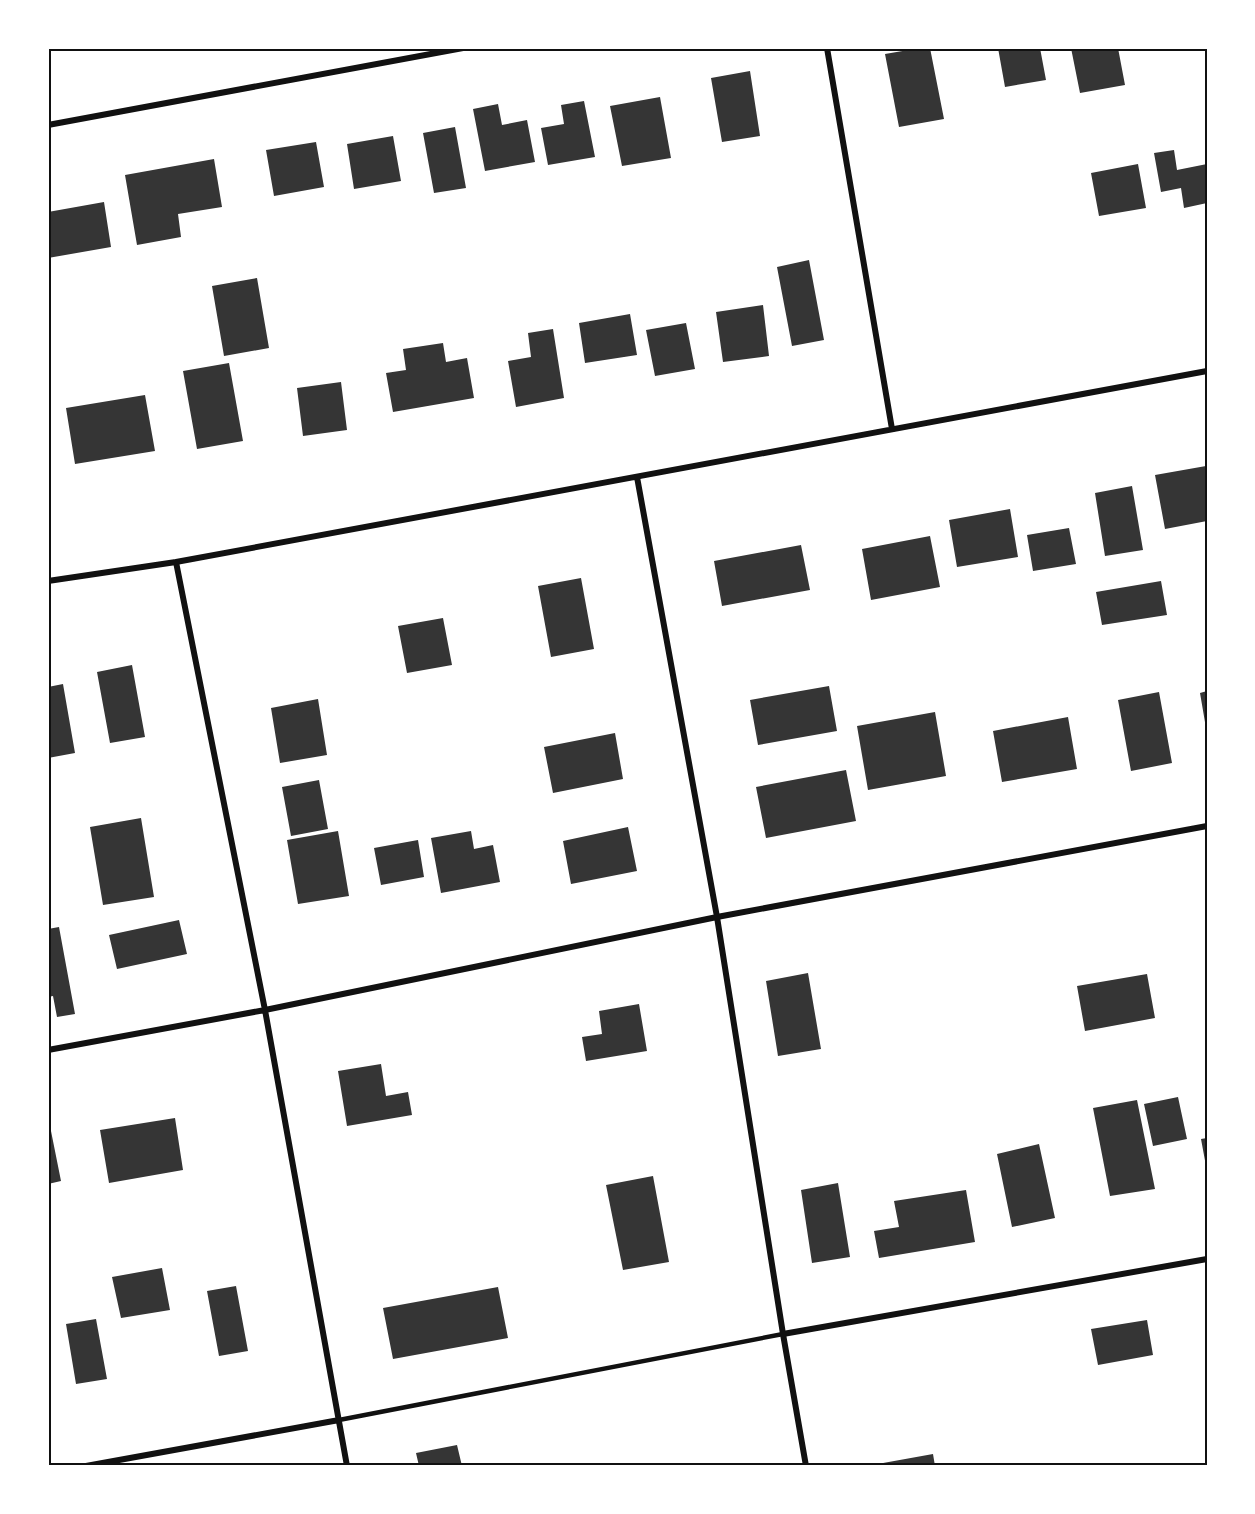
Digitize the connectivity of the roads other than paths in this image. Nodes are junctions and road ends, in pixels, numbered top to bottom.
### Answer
1 (463, 48) edge
2 (827, 48) edge
3 (48, 125) edge
4 (1207, 371) edge
5 (892, 429) junction
6 (638, 477) junction
7 (176, 562) junction
8 (48, 581) edge
9 (1207, 826) edge
10 (717, 917) junction
11 (265, 1010) junction
12 (48, 1050) edge
13 (1207, 1259) edge
14 (783, 1334) junction
15 (339, 1420) junction
16 (86, 1466) edge
17 (346, 1466) edge
18 (806, 1466) edge

1 - 3 street
2 - 5 street
4 - 5 street
5 - 6 street
6 - 7 street
6 - 10 street
7 - 8 street
7 - 11 street
9 - 10 street
10 - 11 street
10 - 14 street
11 - 12 street
11 - 15 street
13 - 14 street
14 - 15 lane
14 - 18 street
15 - 16 street
15 - 17 street

